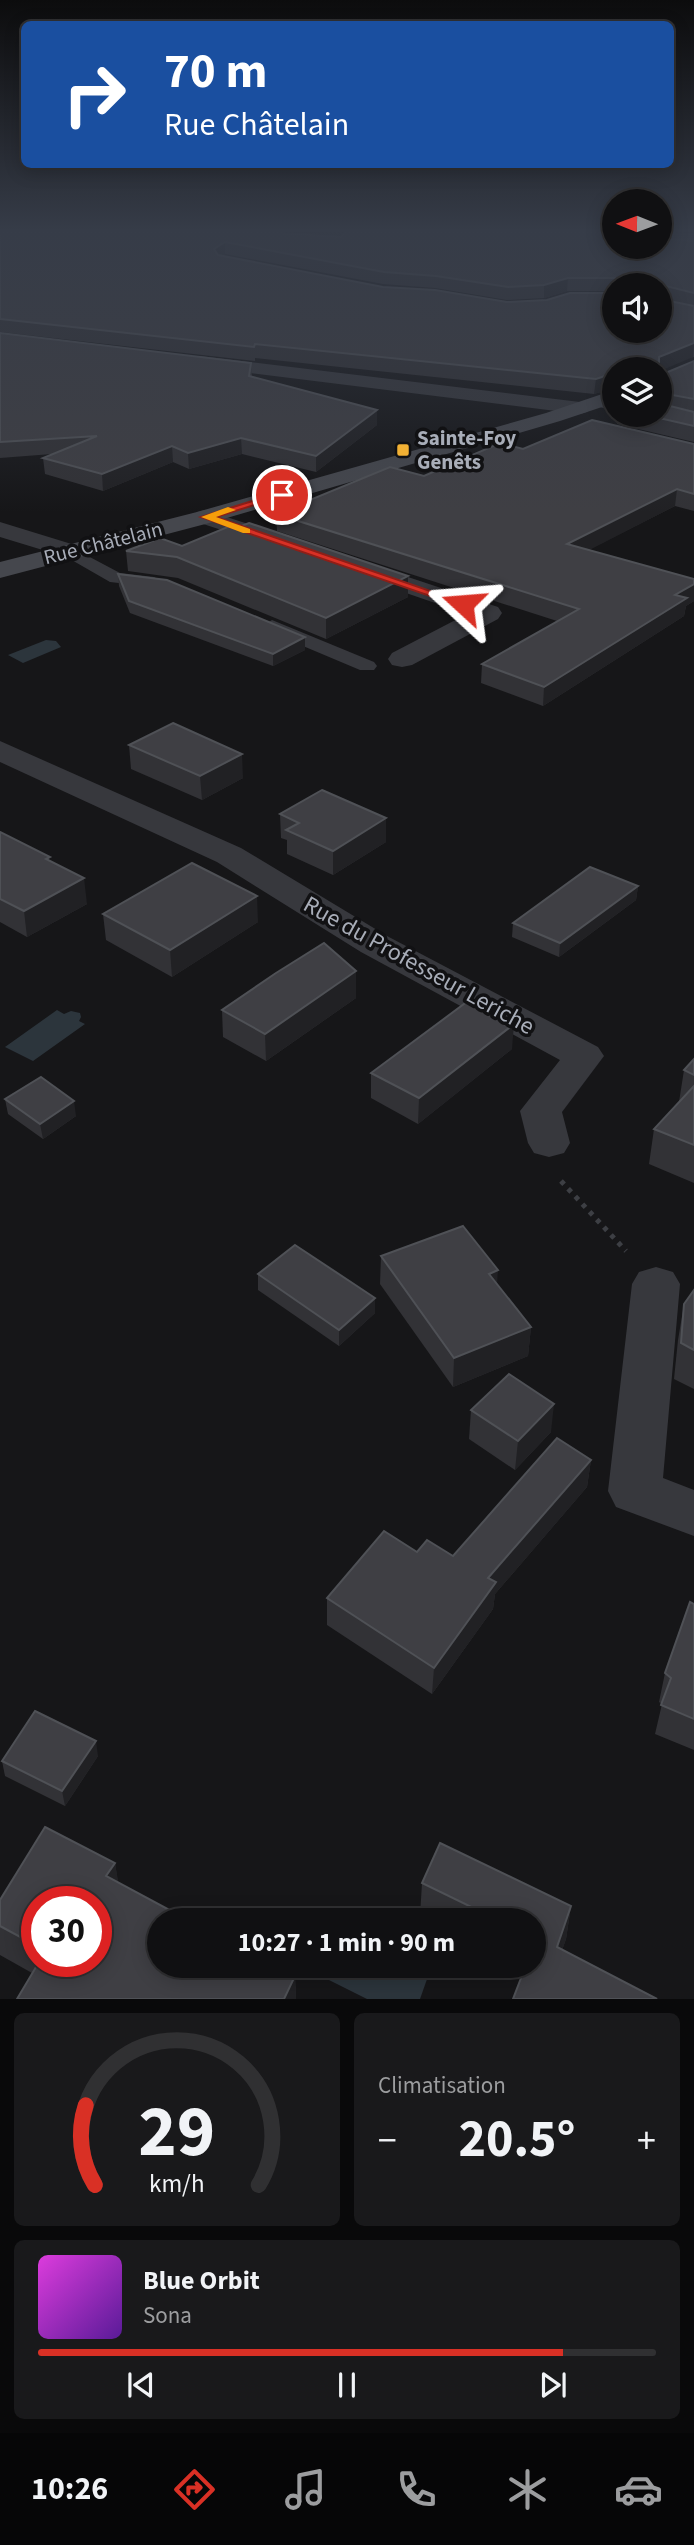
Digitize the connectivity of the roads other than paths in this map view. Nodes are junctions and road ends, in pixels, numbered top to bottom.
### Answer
1 (176, 359) edge
2 (599, 408) edge
3 (205, 517) junction
4 (0, 529) edge
5 (69, 551) junction
6 (309, 552) edge
7 (334, 561) edge
8 (0, 570) edge
9 (171, 584) edge
10 (257, 620) edge
11 (402, 659) dead end
12 (367, 666) dead end
13 (0, 750) edge
14 (549, 1143) road end
15 (656, 1284) road end
16 (694, 1513) edge

1 - 2 street
2 - 3 street, Rue Châtelain
3 - 5 street, Rue Châtelain
3 - 6 street
4 - 5 street
5 - 8 street, Rue Châtelain
5 - 9 lane
7 - 11 street
10 - 12 lane
13 - 14 street, Rue du Professeur Leriche
15 - 16 street

